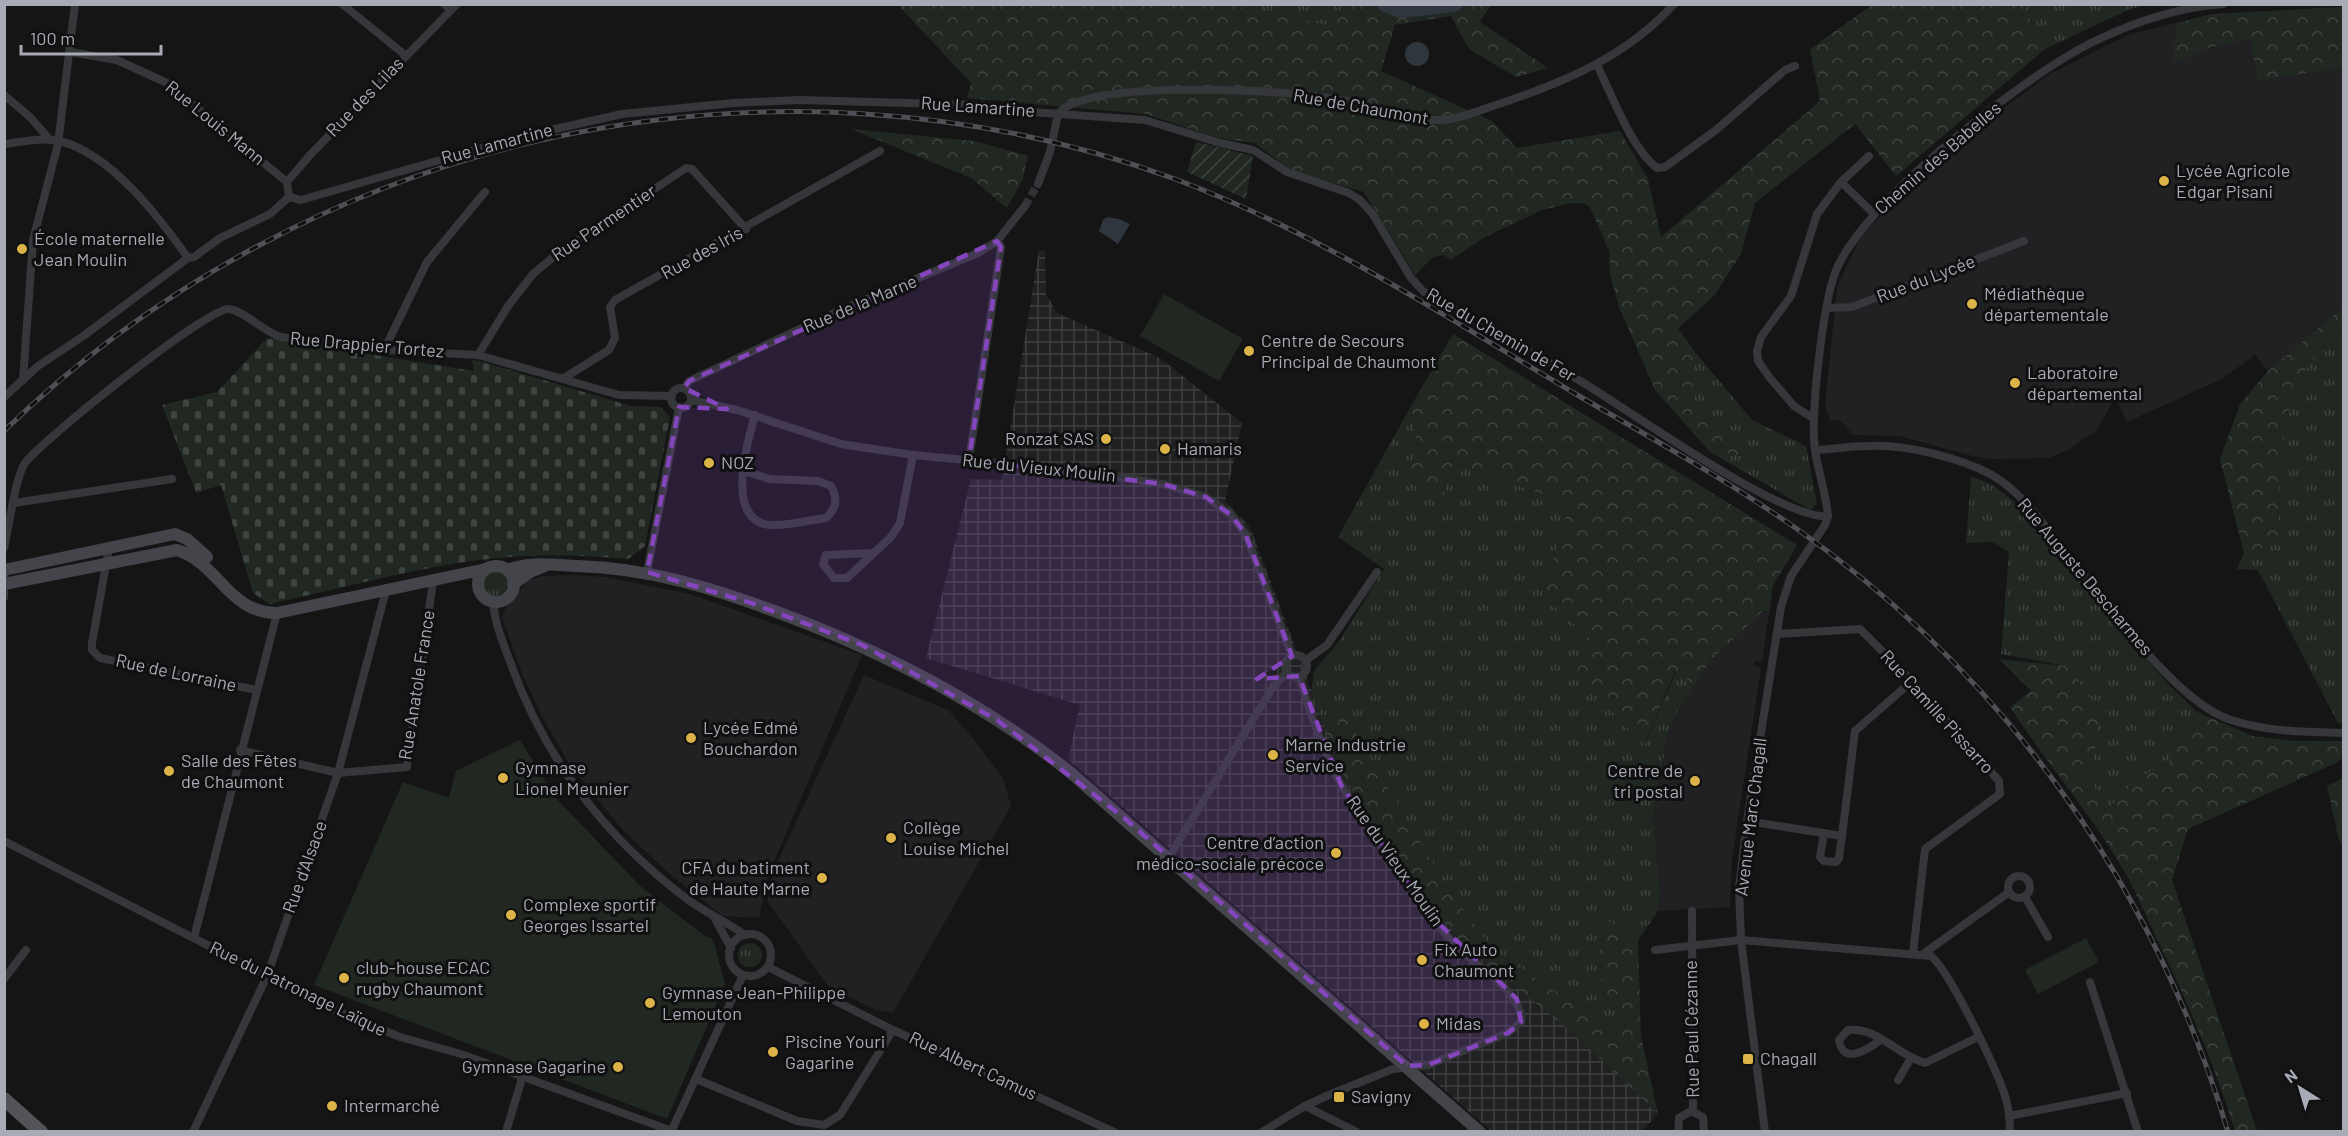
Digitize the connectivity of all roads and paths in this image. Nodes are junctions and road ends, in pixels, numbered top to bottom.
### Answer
1 (75, 4) edge
2 (342, 4) edge
3 (1674, 4) edge
4 (2223, 4) edge
5 (451, 6) edge
6 (70, 52) junction
7 (405, 55) junction
8 (1598, 65) junction
9 (1795, 66) dead end
10 (4, 95) edge
11 (1058, 114) junction
12 (54, 141) junction
13 (4, 144) edge
14 (880, 151) dead end
15 (1869, 156) dead end
16 (287, 182) junction
17 (1841, 182) junction
18 (1038, 184) tunnel mouth
19 (485, 192) dead end
20 (289, 197) junction
21 (1025, 206) tunnel mouth
22 (1874, 213) junction
23 (746, 229) junction
24 (997, 241) junction
25 (2024, 241) dead end
26 (188, 258) junction
27 (1827, 308) junction
28 (384, 350) junction
29 (478, 355) junction
30 (564, 378) junction
31 (22, 380) junction
32 (684, 388) junction
33 (672, 396) junction
34 (4, 398) edge
35 (691, 400) junction
36 (679, 407) junction
37 (755, 416) junction
38 (1814, 419) junction
39 (1815, 450) junction
40 (913, 455) junction
41 (969, 460) junction
42 (744, 471) junction
43 (172, 479) dead end
44 (14, 503) junction
45 (1828, 516) junction
46 (4, 548) edge
47 (109, 548) junction
48 (873, 553) junction
49 (106, 563) junction
50 (549, 564) junction
51 (486, 569) junction
52 (4, 570) edge
53 (507, 570) junction
54 (647, 572) junction
55 (1377, 572) dead end
56 (455, 576) junction
57 (5, 581) edge
58 (434, 581) junction
59 (513, 584) junction
60 (478, 586) junction
61 (387, 590) junction
62 (4, 597) edge
63 (493, 602) junction
64 (277, 613) junction
65 (1777, 634) junction
66 (1292, 656) junction
67 (1305, 661) junction
68 (1288, 672) junction
69 (1299, 676) junction
70 (1912, 681) junction
71 (257, 690) junction
72 (2343, 733) edge
73 (240, 750) junction
74 (338, 773) junction
75 (1747, 820) junction
76 (1824, 833) junction
77 (1842, 836) junction
78 (4, 841) edge
79 (1169, 857) junction
80 (2008, 893) junction
81 (2025, 897) junction
82 (1692, 911) dead end
83 (714, 917) junction
84 (745, 935) junction
85 (2049, 937) dead end
86 (194, 938) junction
87 (1741, 940) junction
88 (1692, 946) junction
89 (731, 948) junction
90 (26, 950) dead end
91 (1655, 950) dead end
92 (1913, 953) junction
93 (1923, 954) junction
94 (768, 967) junction
95 (743, 975) junction
96 (267, 976) junction
97 (4, 979) edge
98 (2091, 982) dead end
99 (893, 1030) junction
100 (1978, 1037) junction
101 (1882, 1040) junction
102 (1911, 1058) junction
103 (1407, 1066) junction
104 (523, 1075) junction
105 (696, 1079) junction
106 (1898, 1080) dead end
107 (2127, 1093) junction
108 (4, 1099) edge
109 (1305, 1106) junction
110 (1693, 1112) junction
111 (2009, 1116) junction
112 (41, 1131) edge
113 (193, 1131) edge
114 (506, 1131) edge
115 (672, 1131) edge
116 (1114, 1131) edge
117 (1262, 1131) edge
118 (1357, 1131) edge
119 (1480, 1131) edge
120 (1678, 1131) edge
121 (1704, 1131) edge
122 (1765, 1131) edge
123 (2010, 1131) edge
124 (2138, 1131) edge

1 - 6 street
2 - 7 street
3 - 8 street, Rue de Chaumont
4 - 22 street, Chemin des Babelles
5 - 7 street, Rue des Lilas
6 - 12 street
6 - 16 street, Rue Louis Mann
7 - 16 street, Rue des Lilas
8 - 9 street
8 - 11 street, Rue de Chaumont
10 - 12 street
11 - 18 street
11 - 20 street, Rue Lamartine
11 - 45 street, Rue du Chemin de Fer
12 - 13 street
12 - 26 street
12 - 31 street
14 - 23 street, Rue des Iris
15 - 17 street
16 - 20 street
17 - 22 street
17 - 38 street
19 - 28 street
20 - 26 street
21 - 24 street, Rue de la Marne
22 - 27 street, Chemin des Babelles
23 - 29 street, Rue Parmentier
23 - 30 street, Rue des Iris
24 - 32 street, Rue de la Marne
24 - 41 street
25 - 27 street, Rue du Lycée
26 - 31 street
27 - 38 street, Chemin des Babelles
28 - 29 street, Rue Drappier Tortez
28 - 44 street, Rue Drappier Tortez
29 - 30 street, Rue Drappier Tortez
30 - 33 street, Rue Drappier Tortez
31 - 34 street
32 - 33 street
32 - 35 street
33 - 36 street
35 - 36 street
35 - 37 street, Rue du Vieux Moulin
36 - 54 street
37 - 40 street, Rue du Vieux Moulin
37 - 42 street
38 - 39 street, Chemin des Babelles
39 - 45 street, Chemin des Babelles
39 - 72 street, Rue Auguste Descharmes
40 - 41 street, Rue du Vieux Moulin
40 - 48 street
41 - 66 street, Rue du Vieux Moulin
42 - 42 street
43 - 44 street
44 - 46 street, Rue Drappier Tortez
45 - 65 street, Avenue Marc Chagall
47 - 49 street, Rue de Lorraine
47 - 52 street
47 - 64 street
48 - 48 street
49 - 57 street
49 - 64 street
49 - 71 street, Rue de Lorraine
50 - 53 street
50 - 54 street
50 - 59 street
51 - 53 street
51 - 56 street
51 - 60 street
53 - 59 street
54 - 79 street
55 - 67 street
56 - 58 street
56 - 60 street
57 - 62 street
58 - 61 street
58 - 74 street, Rue Anatole France
59 - 63 street
60 - 63 street
61 - 64 street
61 - 74 street, Rue d'Alsace
63 - 83 street
64 - 71 street
65 - 70 street, Rue Camille Pissarro
65 - 75 street, Avenue Marc Chagall
66 - 67 street
66 - 68 street
67 - 69 street
68 - 69 street
68 - 79 street
69 - 103 street, Rue du Vieux Moulin
70 - 77 street
70 - 92 street, Rue Camille Pissarro
71 - 73 street
73 - 74 street, Rue Anatole France
73 - 86 street
74 - 96 street, Rue d'Alsace
75 - 76 street
75 - 87 street, Avenue Marc Chagall
76 - 77 street
76 - 77 street
78 - 86 street, Rue du Patronage Laïque
79 - 103 street
80 - 81 street
80 - 81 street
80 - 93 street
81 - 85 street
82 - 88 street, Rue Paul Cézanne
83 - 84 street
83 - 89 street
84 - 89 street
84 - 94 street
86 - 96 street, Rue du Patronage Laïque
87 - 88 street
87 - 92 street
87 - 122 street, Avenue Marc Chagall
88 - 91 street
88 - 110 street, Rue Paul Cézanne
89 - 95 street
90 - 97 street
92 - 93 street
93 - 100 street
94 - 95 street
94 - 99 street, Rue Albert Camus
95 - 105 street
96 - 104 street, Rue du Patronage Laïque
96 - 113 street, Rue d'Alsace
98 - 107 street
99 - 105 street
99 - 116 street, Rue Albert Camus
100 - 102 street
100 - 111 street
101 - 101 street
101 - 102 street
102 - 106 street
103 - 109 street
103 - 119 street
104 - 114 street
104 - 115 street, Rue du Patronage Laïque
105 - 115 street
107 - 111 street
107 - 124 street
108 - 112 main road
109 - 117 street
109 - 118 street
110 - 120 street, Rue Paul Cézanne
110 - 121 street, Rue Paul Cézanne
111 - 123 street

